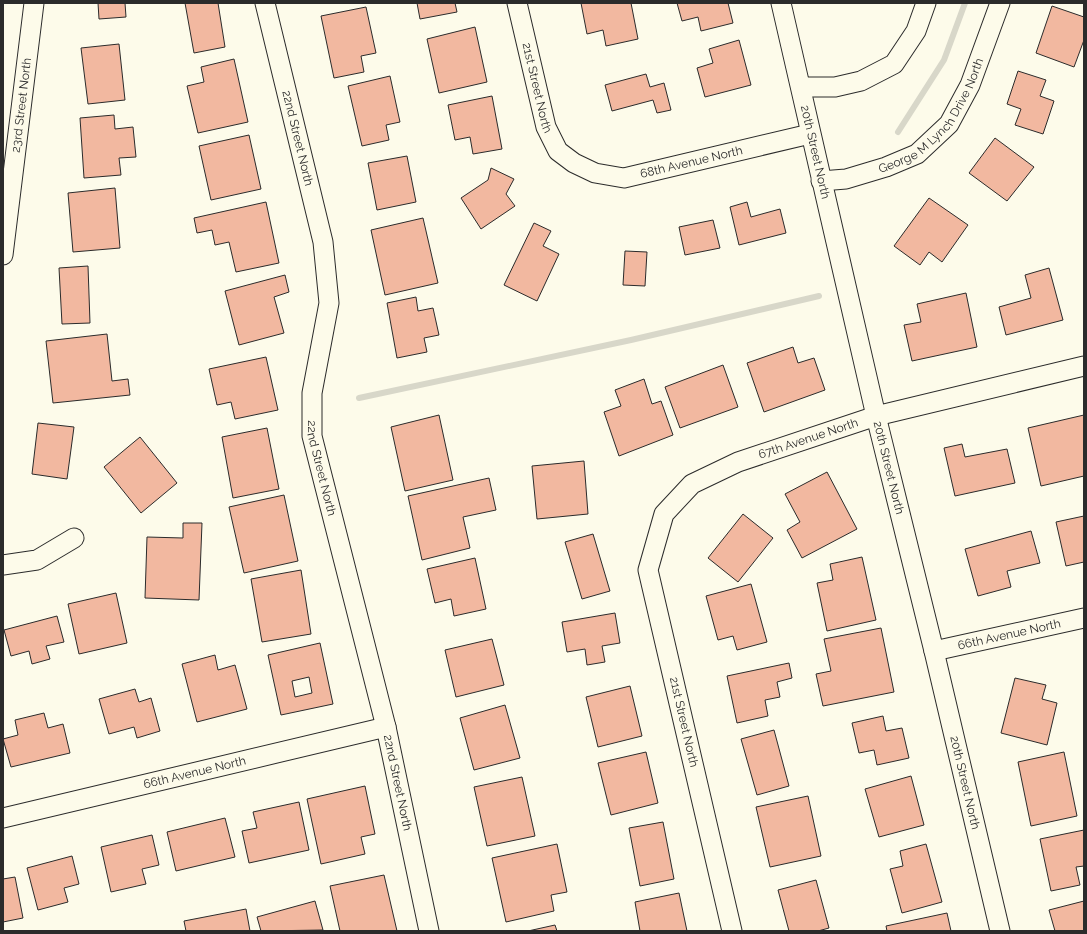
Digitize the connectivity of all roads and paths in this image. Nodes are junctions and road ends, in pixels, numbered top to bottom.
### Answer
1 (34, 3) edge
2 (264, 3) edge
3 (517, 3) edge
4 (781, 3) edge
5 (926, 3) edge
6 (1000, 3) edge
7 (801, 87) junction
8 (810, 134) junction
9 (574, 163) joint
10 (821, 181) junction
11 (3, 255) edge
12 (1084, 366) edge
13 (876, 416) junction
14 (664, 514) joint
15 (74, 538) dead end
16 (3, 566) edge
17 (1084, 618) edge
18 (934, 651) junction
19 (386, 727) junction
20 (3, 818) edge
21 (429, 931) edge
22 (732, 931) edge
23 (1000, 931) edge

1 - 11 street, 23rd Street North
2 - 19 street, 22nd Street North
3 - 9 street, 21st Street North
4 - 7 street, 20th Street North
5 - 7 street
6 - 10 street, George M Lynch Drive North
7 - 8 street, 20th Street North
8 - 9 street, 68th Avenue North
8 - 10 street, 20th Street North
10 - 13 street, 20th Street North
12 - 13 street, 67th Avenue North
13 - 14 street, 67th Avenue North
13 - 18 street, 20th Street North
14 - 22 street, 21st Street North
15 - 16 street
17 - 18 street, 66th Avenue North
18 - 23 street, 20th Street North
19 - 20 street, 66th Avenue North
19 - 21 street, 22nd Street North

